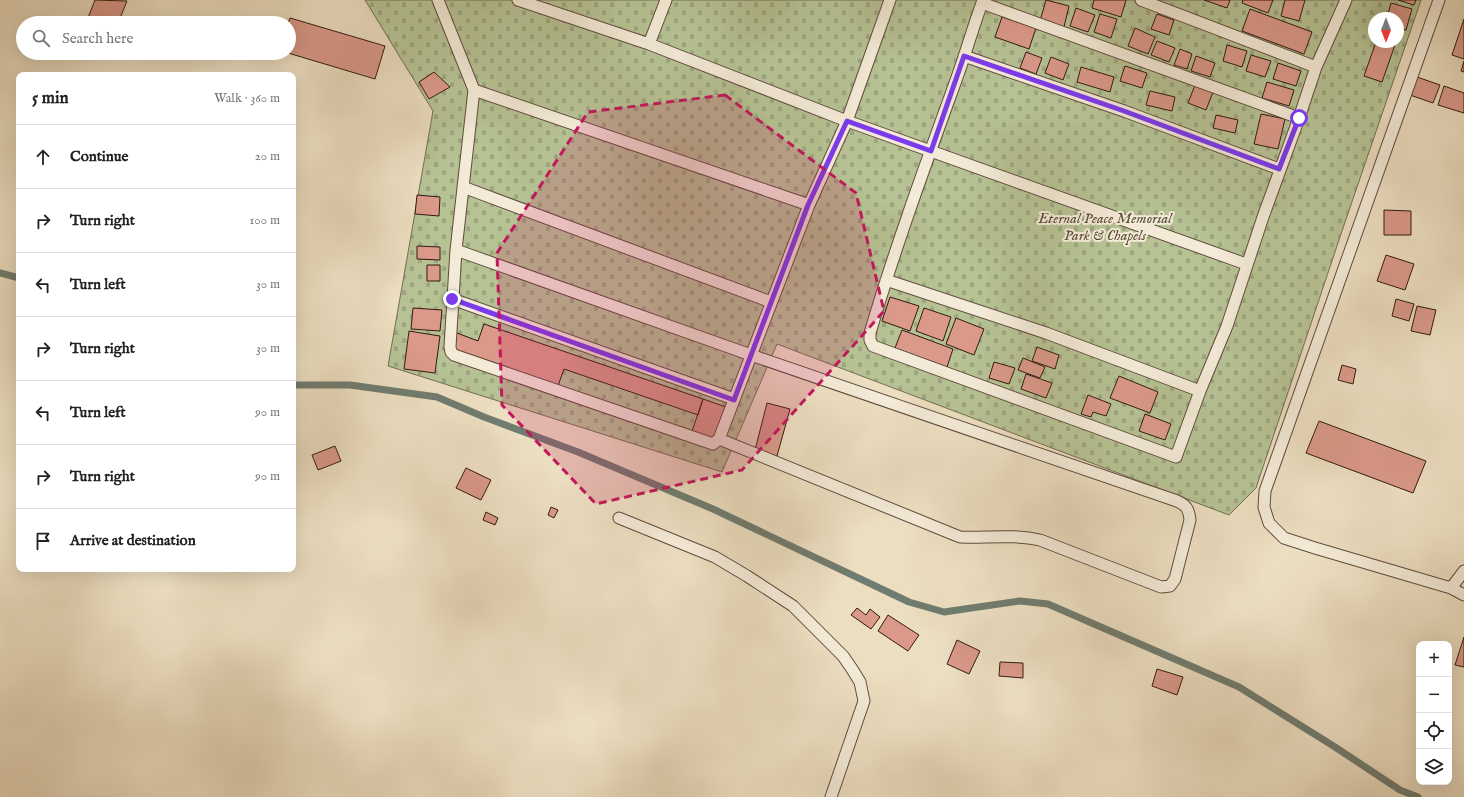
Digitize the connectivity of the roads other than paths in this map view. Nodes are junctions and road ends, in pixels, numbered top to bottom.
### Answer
1 (438, 0) edge
2 (518, 0) edge
3 (666, 0) edge
4 (890, 0) edge
5 (1141, 0) edge
6 (1346, 0) edge
7 (1439, 0) edge
8 (983, 2) edge
9 (649, 44) junction
10 (964, 56) junction
11 (1316, 67) junction
12 (474, 90) junction
13 (1299, 118) junction
14 (847, 121) junction
15 (931, 151) junction
16 (1279, 169) junction
17 (463, 187) junction
18 (808, 205) junction
19 (456, 250) junction
20 (1246, 264) junction
21 (886, 280) junction
22 (452, 299) junction
23 (771, 302) junction
24 (751, 354) junction
25 (1200, 391) junction
26 (734, 400) junction
27 (719, 440) junction
28 (619, 518) dead end
29 (1464, 571) edge
30 (1451, 588) junction
31 (1464, 595) edge
32 (831, 797) edge

1 - 12 lane
2 - 9 lane
3 - 9 lane
4 - 14 lane
5 - 11 lane
6 - 11 lane
7 - 30 lane
8 - 10 lane
8 - 13 lane
9 - 14 lane
10 - 15 lane
10 - 16 lane
11 - 13 lane
12 - 17 lane
12 - 18 lane
13 - 16 lane
14 - 15 lane
14 - 18 lane
15 - 20 lane
15 - 21 lane
16 - 20 lane
17 - 19 lane
17 - 23 lane
18 - 23 lane
19 - 22 lane
19 - 24 lane
20 - 25 lane
21 - 25 lane
21 - 25 lane
22 - 26 lane
22 - 27 lane
23 - 24 lane
24 - 26 lane
24 - 27 lane
26 - 27 lane
28 - 32 lane
29 - 30 lane
30 - 31 lane

